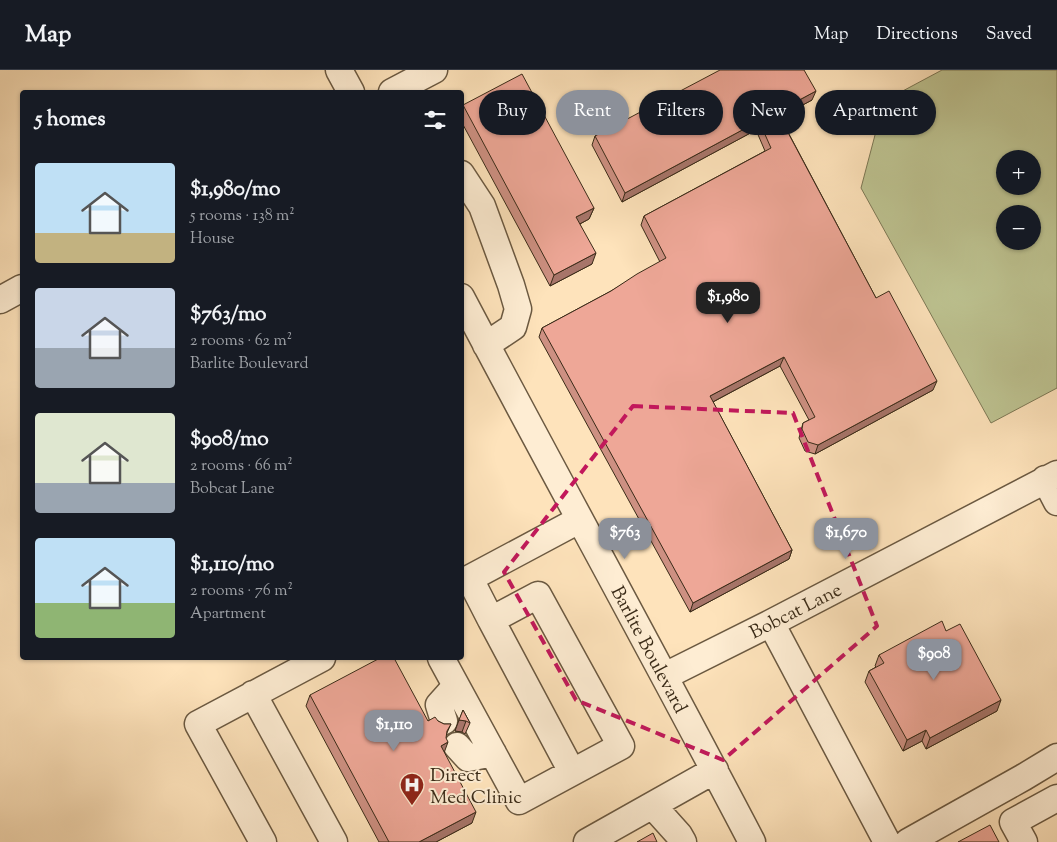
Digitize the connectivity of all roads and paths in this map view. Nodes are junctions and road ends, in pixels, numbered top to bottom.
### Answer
1 (339, 70) edge
2 (434, 70) edge
3 (350, 90) edge
4 (396, 90) edge
5 (464, 179) edge
6 (20, 289) edge
7 (0, 300) edge
8 (464, 303) edge
9 (486, 345) junction
10 (1053, 485) edge
11 (579, 520) junction
12 (465, 581) edge
13 (491, 620) junction
14 (771, 623) junction
15 (318, 660) edge
16 (442, 660) edge
17 (665, 676) junction
18 (456, 686) junction
19 (253, 694) junction
20 (444, 721) dead end
21 (457, 746) dead end
22 (493, 753) junction
23 (1057, 757) edge
24 (715, 770) junction
25 (1057, 770) edge
26 (572, 772) junction
27 (1057, 798) edge
28 (653, 806) junction
29 (263, 842) edge
30 (334, 842) edge
31 (587, 842) edge
32 (683, 842) edge
33 (752, 842) edge
34 (887, 842) edge
35 (908, 842) edge
36 (930, 842) edge
37 (1024, 842) edge

1 - 3 street
2 - 4 street
5 - 9 street
6 - 7 street
8 - 9 street, Barlite Boulevard
9 - 11 street, Barlite Boulevard
10 - 14 street, Bobcat Lane
11 - 12 street
11 - 17 street, Barlite Boulevard
12 - 13 street
13 - 26 street
13 - 26 street
14 - 17 street, Bobcat Lane
14 - 34 street
15 - 19 street
16 - 18 street
17 - 24 street, Barlite Boulevard
18 - 20 street
18 - 22 street
19 - 29 street
19 - 30 street
21 - 22 street
22 - 26 street
23 - 35 street
24 - 28 street
24 - 33 street, Barlite Boulevard
25 - 36 street
27 - 37 street
28 - 31 street
28 - 32 street

